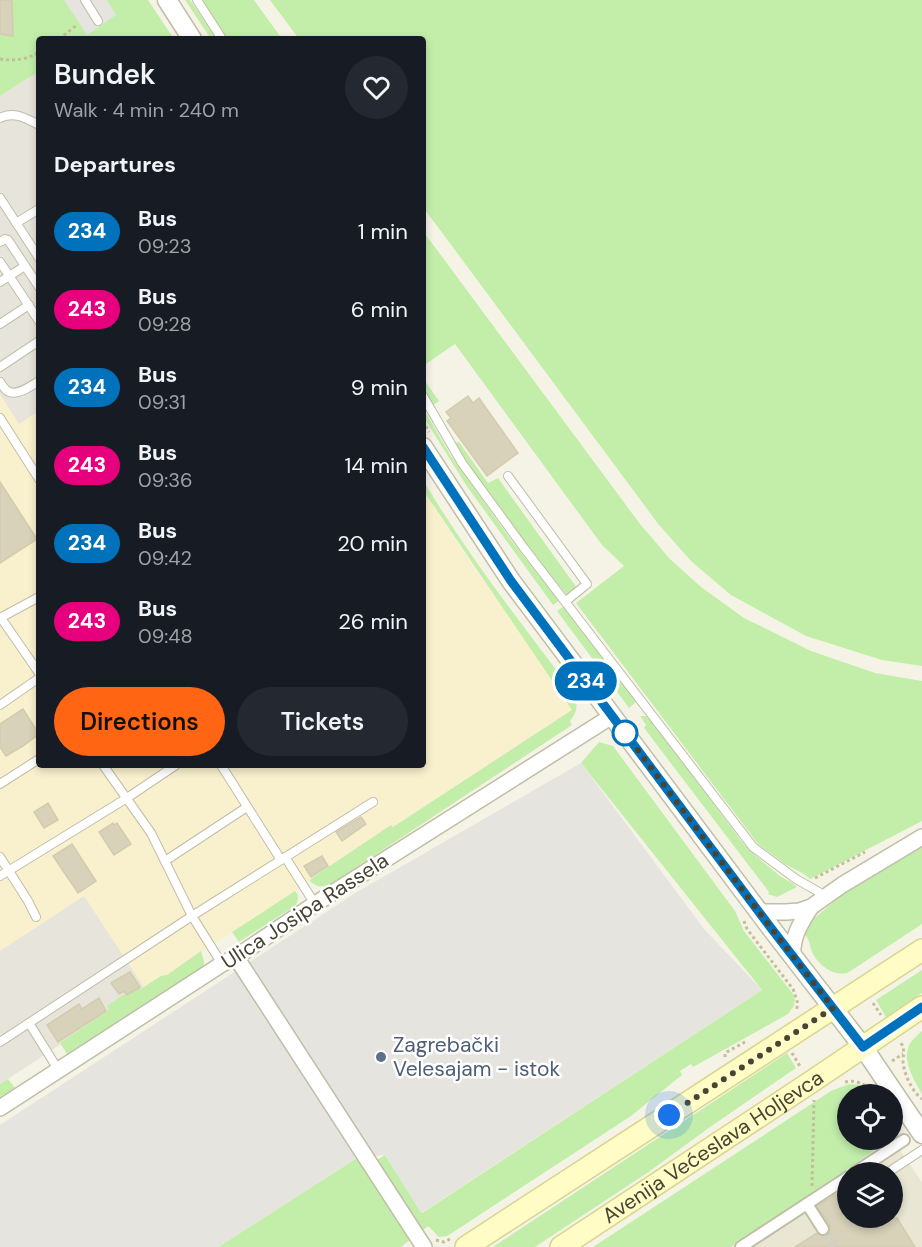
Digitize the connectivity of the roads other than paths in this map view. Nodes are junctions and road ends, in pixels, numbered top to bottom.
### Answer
1 (85, 0) edge
2 (167, 0) edge
3 (196, 0) edge
4 (98, 21) dead end
5 (190, 36) edge
6 (220, 36) edge
7 (0, 118) edge
8 (36, 124) edge
9 (0, 198) edge
10 (36, 211) edge
11 (16, 223) junction
12 (0, 242) edge
13 (36, 253) edge
14 (0, 262) edge
15 (25, 266) junction
16 (9, 276) junction
17 (0, 282) edge
18 (36, 282) edge
19 (29, 305) junction
20 (36, 316) edge
21 (0, 324) edge
22 (36, 342) edge
23 (0, 366) edge
24 (0, 382) edge
25 (36, 383) edge
26 (426, 401) edge
27 (0, 418) edge
28 (426, 452) edge
29 (36, 474) edge
30 (508, 476) dead end
31 (36, 599) edge
32 (566, 601) junction
33 (0, 618) edge
34 (36, 669) edge
35 (36, 680) edge
36 (0, 705) edge
37 (612, 716) junction
38 (36, 761) edge
39 (105, 768) edge
40 (172, 768) edge
41 (223, 768) edge
42 (0, 784) edge
43 (127, 798) junction
44 (373, 802) dead end
45 (247, 807) junction
46 (922, 837) edge
47 (0, 857) edge
48 (283, 859) junction
49 (165, 861) junction
50 (9, 870) junction
51 (0, 876) edge
52 (826, 896) junction
53 (315, 904) junction
54 (811, 907) junction
55 (759, 912) junction
56 (192, 916) junction
57 (36, 917) dead end
58 (922, 950) edge
59 (236, 957) junction
60 (793, 957) junction
61 (222, 964) junction
62 (922, 1007) edge
63 (833, 1008) junction
64 (29, 1023) junction
65 (0, 1042) edge
66 (863, 1047) junction
67 (58, 1071) junction
68 (0, 1108) edge
69 (914, 1113) edge
70 (913, 1137) edge
71 (922, 1150) edge
72 (872, 1162) edge
73 (903, 1162) edge
74 (837, 1184) edge
75 (809, 1202) junction
76 (823, 1229) tunnel mouth
77 (424, 1247) edge
78 (466, 1247) edge
79 (561, 1247) edge
80 (741, 1247) edge

1 - 4 lane
2 - 5 street
3 - 6 lane
7 - 8 lane
9 - 11 lane
10 - 11 lane
11 - 13 lane
12 - 15 lane
14 - 16 lane
15 - 16 lane
15 - 18 lane
16 - 17 lane
16 - 19 lane
19 - 20 lane
19 - 21 lane
22 - 23 lane
24 - 25 lane
26 - 32 lane
27 - 29 lane
28 - 37 street
30 - 32 lane
31 - 33 lane
32 - 52 lane
33 - 34 lane
35 - 36 lane
37 - 53 street, Ulica Josipa Rassela
37 - 55 street
38 - 42 lane
39 - 43 lane
40 - 43 lane
41 - 45 lane
43 - 49 lane
43 - 50 lane
44 - 48 lane
45 - 48 lane
45 - 49 lane
46 - 52 street
47 - 50 lane
48 - 53 lane
48 - 56 lane
49 - 56 lane
50 - 51 lane
50 - 57 lane
52 - 54 street
53 - 59 street, Ulica Josipa Rassela
54 - 55 street
54 - 60 street
55 - 60 street
56 - 61 lane
56 - 64 lane
58 - 63 main road
59 - 61 street, Ulica Josipa Rassela
59 - 77 street
60 - 63 street
61 - 67 street, Ulica Josipa Rassela
62 - 66 main road, Avenija Većeslava Holjevca
63 - 66 street
63 - 78 main road
64 - 65 lane
64 - 67 lane
66 - 69 street
66 - 79 main road, Avenija Većeslava Holjevca
67 - 68 street, Ulica Josipa Rassela
69 - 70 street
70 - 72 street
71 - 73 lane
74 - 75 street
75 - 76 street
75 - 80 street

